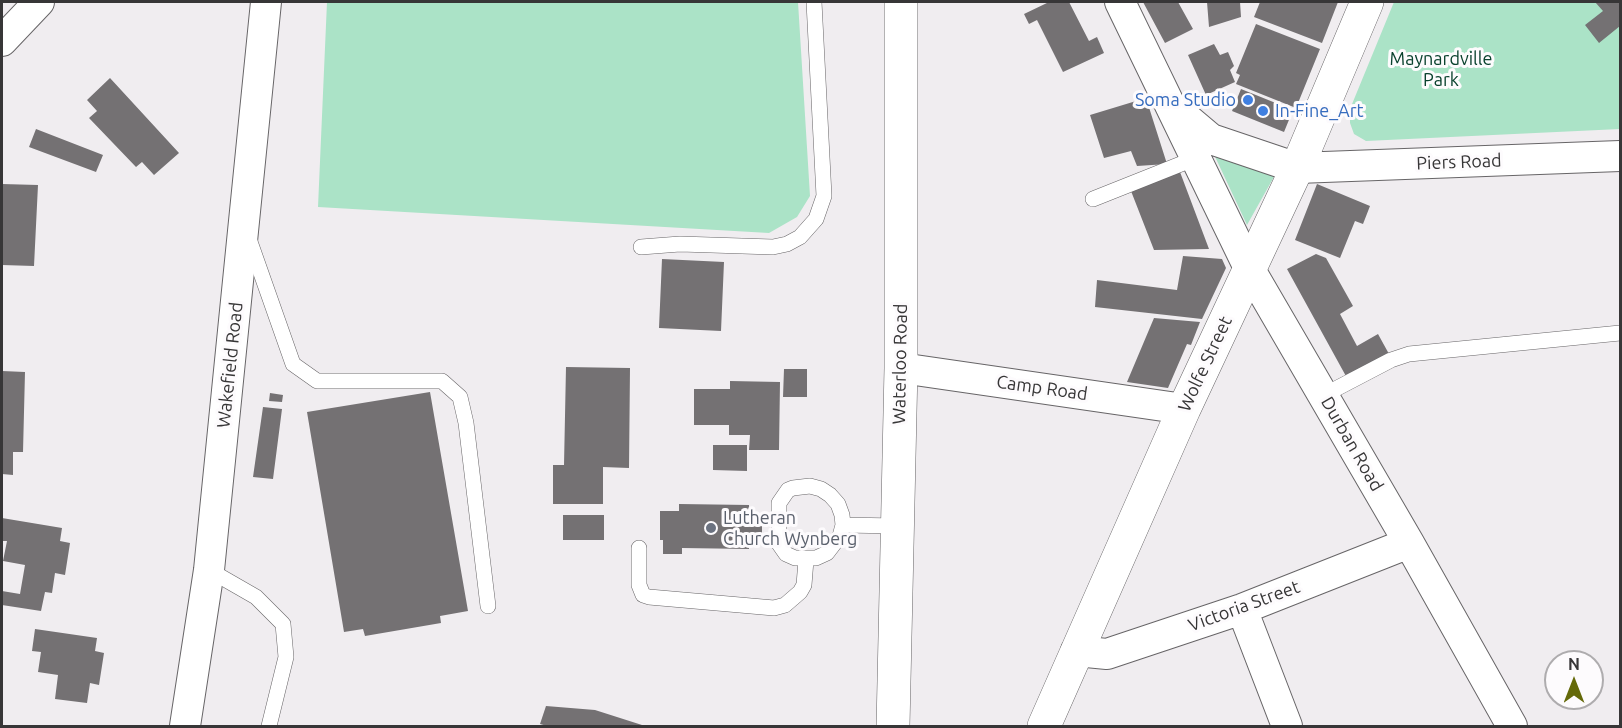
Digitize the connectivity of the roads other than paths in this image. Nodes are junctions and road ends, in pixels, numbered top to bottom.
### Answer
1 (39, 2) edge
2 (266, 2) edge
3 (814, 2) edge
4 (901, 2) edge
5 (1120, 2) edge
6 (1367, 2) edge
7 (2, 41) edge
8 (1204, 149) junction
9 (1620, 156) edge
10 (1298, 168) junction
11 (1093, 199) dead end
12 (243, 222) junction
13 (641, 247) dead end
14 (1249, 268) junction
15 (1620, 333) edge
16 (901, 368) junction
17 (1324, 395) junction
18 (1184, 409) junction
19 (843, 525) junction
20 (897, 526) junction
21 (1409, 543) junction
22 (639, 548) dead end
23 (806, 560) junction
24 (209, 570) junction
25 (488, 606) dead end
26 (1242, 609) junction
27 (1076, 651) junction
28 (185, 726) edge
29 (268, 726) edge
30 (893, 726) edge
31 (1044, 726) edge
32 (1287, 726) edge
33 (1512, 726) edge

1 - 7 street
2 - 12 street, Wakefield Road
3 - 13 lane
4 - 16 street, Waterloo Road
5 - 8 street, Durban Road
6 - 10 street, Wolfe Street
8 - 10 street, Durban Road
8 - 11 lane
8 - 14 street, Durban Road
9 - 10 street, Piers Road
10 - 14 street, Wolfe Street
12 - 24 street, Wakefield Road
12 - 25 lane
14 - 17 street, Durban Road
14 - 18 street, Wolfe Street
15 - 17 lane
16 - 18 street, Camp Road
16 - 20 street, Waterloo Road
17 - 21 street, Durban Road
18 - 27 street, Wolfe Street
19 - 20 lane
19 - 23 lane
19 - 23 lane
20 - 30 street, Waterloo Road
21 - 26 street, Victoria Street
21 - 33 street, Durban Road
22 - 23 lane
24 - 28 street, Wakefield Road
24 - 29 lane
26 - 27 street, Victoria Street
26 - 32 street
27 - 31 street, Wolfe Street

